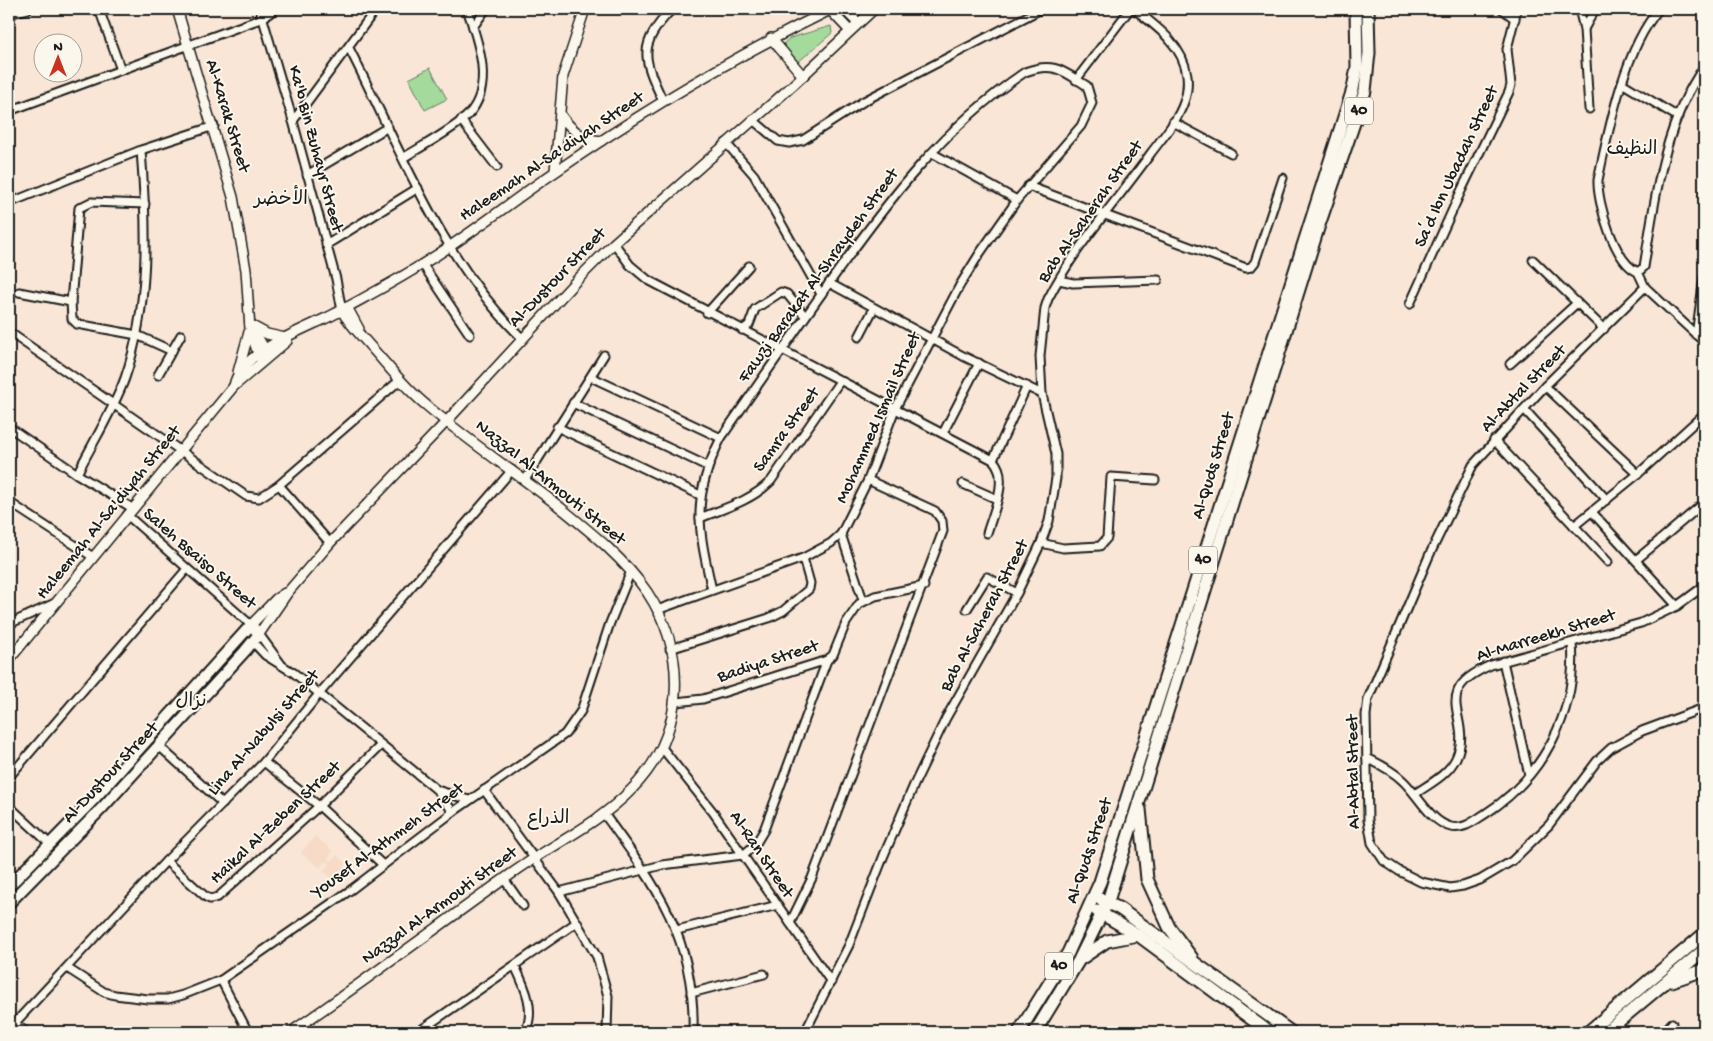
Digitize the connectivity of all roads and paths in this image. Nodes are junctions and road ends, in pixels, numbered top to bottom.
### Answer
1 (28, 9) edge
2 (99, 9) edge
3 (177, 9) edge
4 (260, 9) edge
5 (275, 9) edge
6 (376, 9) edge
7 (467, 9) edge
8 (486, 9) edge
9 (585, 9) edge
10 (672, 9) edge
11 (831, 9) edge
12 (844, 9) edge
13 (874, 9) edge
14 (1041, 9) edge
15 (1132, 9) edge
16 (1356, 9) edge
17 (1368, 9) edge
18 (1502, 9) edge
19 (1517, 9) edge
20 (1579, 9) edge
21 (1595, 9) edge
22 (1659, 9) edge
23 (9, 14) edge
24 (263, 18) junction
25 (1515, 19) junction
26 (858, 24) junction
27 (473, 27) junction
28 (1584, 28) junction
29 (850, 31) junction
30 (771, 38) junction
31 (188, 44) junction
32 (349, 48) junction
33 (1704, 67) edge
34 (121, 70) junction
35 (803, 76) junction
36 (1076, 80) junction
37 (1622, 83) junction
38 (663, 101) junction
39 (1589, 110) dead end
40 (9, 111) edge
41 (560, 114) junction
42 (1678, 117) junction
43 (461, 120) junction
44 (753, 120) junction
45 (293, 121) junction
46 (1173, 122) junction
47 (214, 126) junction
48 (388, 127) junction
49 (601, 141) junction
50 (726, 143) junction
51 (140, 150) junction
52 (932, 153) junction
53 (1231, 153) dead end
54 (403, 158) junction
55 (497, 167) dead end
56 (555, 171) junction
57 (307, 175) junction
58 (1283, 178) dead end
59 (1028, 186) junction
60 (418, 188) junction
61 (1017, 200) junction
62 (9, 203) edge
63 (145, 204) junction
64 (1106, 213) junction
65 (614, 243) junction
66 (326, 245) junction
67 (449, 247) junction
68 (1533, 260) dead end
69 (423, 265) junction
70 (749, 266) dead end
71 (1636, 271) junction
72 (1704, 278) edge
73 (1059, 280) junction
74 (1158, 280) dead end
75 (829, 284) junction
76 (1646, 288) junction
77 (19, 292) dead end
78 (821, 294) junction
79 (71, 302) junction
80 (1577, 303) junction
81 (1410, 304) dead end
82 (874, 308) junction
83 (345, 309) junction
84 (707, 313) junction
85 (805, 316) junction
86 (251, 326) junction
87 (1604, 329) junction
88 (742, 330) junction
89 (9, 332) edge
90 (137, 334) junction
91 (181, 334) dead end
92 (470, 335) dead end
93 (1696, 335) junction
94 (289, 337) junction
95 (859, 337) dead end
96 (931, 338) junction
97 (523, 339) junction
98 (1704, 342) edge
99 (782, 350) junction
100 (172, 351) junction
101 (263, 355) junction
102 (604, 355) dead end
103 (979, 363) junction
104 (1510, 364) dead end
105 (158, 375) dead end
106 (591, 377) junction
107 (400, 380) junction
108 (235, 381) junction
109 (840, 381) junction
110 (1027, 386) junction
111 (1545, 386) junction
112 (1042, 394) junction
113 (573, 403) junction
114 (113, 404) junction
115 (895, 409) junction
116 (1524, 409) junction
117 (1704, 414) edge
118 (447, 421) junction
119 (9, 427) edge
120 (557, 427) junction
121 (943, 433) junction
122 (721, 438) junction
123 (1494, 440) junction
124 (180, 450) junction
125 (993, 460) junction
126 (707, 466) junction
127 (512, 470) junction
128 (77, 474) junction
129 (1638, 474) junction
130 (525, 480) junction
131 (868, 480) junction
132 (1155, 480) dead end
133 (963, 484) dead end
134 (279, 485) junction
135 (700, 496) junction
136 (997, 499) junction
137 (1607, 500) junction
138 (9, 502) edge
139 (1704, 503) edge
140 (129, 512) junction
141 (1592, 512) junction
142 (700, 518) junction
143 (1574, 526) junction
144 (987, 533) dead end
145 (841, 534) junction
146 (330, 543) junction
147 (1041, 543) junction
148 (93, 557) junction
149 (804, 558) junction
150 (1636, 560) junction
151 (1608, 562) dead end
152 (186, 570) junction
153 (630, 572) junction
154 (924, 586) junction
155 (1704, 586) edge
156 (712, 590) junction
157 (288, 592) junction
158 (1017, 593) junction
159 (863, 600) junction
160 (58, 602) junction
161 (1678, 606) junction
162 (967, 609) dead end
163 (657, 610) junction
164 (9, 624) edge
165 (248, 629) junction
166 (256, 638) junction
167 (1572, 643) junction
168 (670, 649) junction
169 (9, 660) edge
170 (827, 660) junction
171 (1503, 662) junction
172 (319, 694) junction
173 (676, 702) junction
174 (1704, 708) edge
175 (381, 745) junction
176 (159, 746) junction
177 (663, 749) junction
178 (1367, 758) junction
179 (264, 762) junction
180 (1529, 775) junction
181 (9, 777) edge
182 (437, 790) junction
183 (484, 790) junction
184 (1415, 794) junction
185 (469, 800) junction
186 (1140, 802) junction
187 (223, 804) junction
188 (9, 806) edge
189 (320, 806) junction
190 (453, 812) junction
191 (604, 814) junction
192 (50, 844) junction
193 (743, 854) junction
194 (534, 857) junction
195 (166, 861) junction
196 (383, 865) junction
197 (644, 868) junction
198 (504, 879) junction
199 (9, 886) edge
200 (559, 892) junction
201 (1108, 901) junction
202 (9, 903) edge
203 (1092, 903) junction
204 (523, 906) dead end
205 (778, 906) junction
206 (1103, 914) junction
207 (577, 922) junction
208 (790, 923) junction
209 (677, 930) junction
210 (1704, 934) edge
211 (1138, 936) junction
212 (1704, 950) edge
213 (1079, 960) junction
214 (515, 966) junction
215 (67, 968) junction
216 (1199, 968) junction
217 (1704, 970) edge
218 (764, 974) dead end
219 (220, 980) junction
220 (831, 982) junction
221 (1661, 985) junction
222 (692, 993) junction
223 (1672, 1023) dead end
224 (10, 1027) edge
225 (25, 1032) edge
226 (248, 1032) edge
227 (291, 1032) edge
228 (418, 1032) edge
229 (525, 1032) edge
230 (607, 1032) edge
231 (692, 1032) edge
232 (805, 1032) edge
233 (1019, 1032) edge
234 (1035, 1032) edge
235 (1269, 1032) edge
236 (1291, 1032) edge
237 (1588, 1032) edge
238 (1606, 1032) edge
239 (1664, 1032) edge

1 - 23 street
2 - 34 street
3 - 31 street, Al-Karak Street
4 - 24 street, Ka'b Bin Zuhayr Street
5 - 24 street
6 - 32 street
7 - 27 street
8 - 27 street
9 - 41 street
10 - 38 street
11 - 29 street
11 - 30 street, Haleemah Al-Sa'diyah Street
12 - 26 street
13 - 26 street, Al-Dustour Street
14 - 44 street
15 - 36 street
15 - 46 street, Bab Al-Saherah Street
16 - 203 highway, Al-Quds Street / 40
17 - 186 highway, Al-Quds Street / 40
18 - 25 street
19 - 25 street, Saʻd Ibn Ubadah Street
20 - 28 street
21 - 28 street
22 - 37 street
24 - 31 street
24 - 45 street, Ka'b Bin Zuhayr Street
25 - 81 street, Saʻd Ibn Ubadah Street
26 - 29 street, Al-Dustour Street
27 - 43 street
28 - 39 street
29 - 35 street, Al-Dustour Street
30 - 35 street
30 - 38 street, Haleemah Al-Sa'diyah Street
31 - 34 street
31 - 47 street, Al-Karak Street
32 - 45 street
32 - 48 street
33 - 42 street
34 - 40 street
35 - 44 street, Al-Dustour Street
36 - 52 street, Fawzi Barakat Al-Shraydeh Street
36 - 59 street, Mohammed Ismail Street
37 - 42 street
37 - 71 street
38 - 49 street, Haleemah Al-Sa'diyah Street
41 - 49 street
41 - 56 street
42 - 71 street
43 - 54 street
43 - 55 street
44 - 50 street, Al-Dustour Street
45 - 57 street, Ka'b Bin Zuhayr Street
46 - 53 street
46 - 64 street, Bab Al-Saherah Street
47 - 51 street
47 - 86 street, Al-Karak Street
48 - 54 street
48 - 57 street
49 - 56 street, Haleemah Al-Sa'diyah Street
50 - 65 street, Al-Dustour Street
50 - 78 street
51 - 62 street
51 - 63 street
52 - 61 street
52 - 75 street, Fawzi Barakat Al-Shraydeh Street
54 - 60 street
56 - 67 street, Haleemah Al-Sa'diyah Street
57 - 66 street, Ka'b Bin Zuhayr Street
58 - 64 street
59 - 61 street, Mohammed Ismail Street
59 - 64 street
60 - 66 street
60 - 67 street
61 - 96 street, Mohammed Ismail Street
63 - 79 street
63 - 90 street
64 - 73 street, Bab Al-Saherah Street
65 - 84 street
65 - 97 street, Al-Dustour Street
66 - 83 street, Ka'b Bin Zuhayr Street
67 - 69 street, Haleemah Al-Sa'diyah Street
67 - 97 street
68 - 80 street
69 - 83 street, Haleemah Al-Sa'diyah Street
69 - 92 street
70 - 84 street
71 - 76 street
72 - 93 street
73 - 74 street
73 - 112 street, Bab Al-Saherah Street
75 - 78 street, Fawzi Barakat Al-Shraydeh Street
75 - 82 street
76 - 87 street, Al-Abtal Street
76 - 93 street
77 - 79 street
78 - 85 street, Fawzi Barakat Al-Shraydeh Street
79 - 90 street
80 - 87 street
80 - 104 street
82 - 95 street
82 - 96 street
83 - 94 street, Haleemah Al-Sa'diyah Street
83 - 107 street, Nazzal Al-Armouti Street
84 - 88 street
85 - 88 street
85 - 99 street, Fawzi Barakat Al-Shraydeh Street
86 - 94 street
86 - 101 street, Al-Karak Street
86 - 108 street
87 - 111 street, Al-Abtal Street
88 - 99 street
89 - 114 street
90 - 100 street
90 - 114 street
91 - 100 street
93 - 98 street
94 - 101 street, Haleemah Al-Sa'diyah Street
96 - 103 street
96 - 115 street, Mohammed Ismail Street
97 - 118 street, Al-Dustour Street
99 - 109 street
99 - 122 street, Fawzi Barakat Al-Shraydeh Street
100 - 105 street
101 - 108 street, Haleemah Al-Sa'diyah Street
102 - 106 street
103 - 110 street
103 - 121 street
106 - 113 street
106 - 122 street
107 - 118 street, Nazzal Al-Armouti Street
107 - 134 street
108 - 124 street, Haleemah Al-Sa'diyah Street
109 - 115 street
109 - 142 street, Samra Street
110 - 112 street
110 - 125 street
111 - 116 street, Al-Abtal Street
111 - 129 street
112 - 147 street, Bab Al-Saherah Street
113 - 120 street
113 - 126 street
114 - 124 street
114 - 128 street
115 - 121 street
115 - 131 street, Mohammed Ismail Street
116 - 123 street, Al-Abtal Street
116 - 137 street
117 - 129 street
118 - 127 street, Nazzal Al-Armouti Street
118 - 146 street, Al-Dustour Street
119 - 128 street, Saleh Bsaiso Street
120 - 130 street
120 - 135 street
121 - 125 street
122 - 126 street, Fawzi Barakat Al-Shraydeh Street
123 - 143 street
123 - 178 street, Al-Abtal Street
124 - 134 street
124 - 140 street, Haleemah Al-Sa'diyah Street
125 - 136 street
126 - 135 street, Fawzi Barakat Al-Shraydeh Street
127 - 130 street, Nazzal Al-Armouti Street
127 - 172 street, Lina Al-Nabulsi Street
128 - 140 street, Saleh Bsaiso Street
129 - 137 street
130 - 153 street, Nazzal Al-Armouti Street
131 - 145 street, Mohammed Ismail Street
131 - 154 street
132 - 147 street
133 - 136 street
134 - 146 street
135 - 142 street, Fawzi Barakat Al-Shraydeh Street
136 - 144 street
137 - 141 street
138 - 148 street
139 - 150 street
140 - 148 street, Haleemah Al-Sa'diyah Street
140 - 152 street, Saleh Bsaiso Street
141 - 143 street
141 - 150 street
142 - 156 street, Fawzi Barakat Al-Shraydeh Street
143 - 151 street
145 - 149 street, Mohammed Ismail Street
145 - 159 street
146 - 157 street, Al-Dustour Street
147 - 158 street, Bab Al-Saherah Street
148 - 160 street, Haleemah Al-Sa'diyah Street
149 - 156 street, Mohammed Ismail Street
149 - 168 street
150 - 161 street
152 - 165 street, Saleh Bsaiso Street
152 - 181 street
153 - 163 street, Nazzal Al-Armouti Street
153 - 183 street, Yousef Al-Athmeh Street
154 - 159 street
154 - 208 street
155 - 161 street, Al-Marreekh Street
156 - 163 street, Mohammed Ismail Street
157 - 165 street, Al-Dustour Street
157 - 166 street, Al-Dustour Street
158 - 162 street
158 - 220 street, Bab Al-Saherah Street
159 - 170 street, Badiya Street
160 - 164 street
160 - 169 street, Haleemah Al-Sa'diyah Street
161 - 167 street, Al-Marreekh Street
163 - 168 street, Nazzal Al-Armouti Street
165 - 166 main road
165 - 192 main road, Al-Dustour Street
166 - 172 street
166 - 176 main road, Al-Dustour Street
167 - 171 street, Al-Marreekh Street
167 - 180 street
168 - 173 street, Nazzal Al-Armouti Street
170 - 173 street, Badiya Street
170 - 193 street
171 - 180 street
171 - 184 street, Al-Marreekh Street
172 - 175 street
172 - 179 street, Lina Al-Nabulsi Street
173 - 177 street, Nazzal Al-Armouti Street
174 - 178 street, Al-Abtal Street
175 - 182 street
175 - 189 street, Haikal Al-Zeben Street
176 - 187 street
176 - 202 main road, Al-Dustour Street
177 - 191 street, Nazzal Al-Armouti Street
177 - 193 street, Al-Ran Street
178 - 184 street
179 - 187 street, Lina Al-Nabulsi Street
179 - 189 street
180 - 184 street
182 - 185 street
182 - 190 street
183 - 185 street, Yousef Al-Athmeh Street
183 - 194 street
185 - 190 street, Yousef Al-Athmeh Street
186 - 201 highway, Al-Quds Street / 40
186 - 216 highway
187 - 195 street, Lina Al-Nabulsi Street
188 - 192 street
189 - 195 street, Haikal Al-Zeben Street
189 - 196 street
190 - 196 street, Yousef Al-Athmeh Street
191 - 194 street, Nazzal Al-Armouti Street
191 - 197 street
192 - 199 main road, Al-Dustour Street
193 - 197 street
193 - 205 street, Al-Ran Street
194 - 198 street, Nazzal Al-Armouti Street
194 - 200 street
195 - 215 street, Lina Al-Nabulsi Street
196 - 219 street, Yousef Al-Athmeh Street
197 - 200 street
197 - 209 street
198 - 204 street
198 - 227 street, Nazzal Al-Armouti Street
200 - 207 street
201 - 203 highway
201 - 206 highway, Al-Quds Street / 40
201 - 216 highway
203 - 206 highway
203 - 233 highway, Al-Quds Street / 40
205 - 208 street, Al-Ran Street
205 - 209 street
206 - 211 highway
206 - 213 highway, Al-Quds Street / 40
207 - 214 street
207 - 230 street
208 - 220 street, Al-Ran Street
209 - 222 street
210 - 237 highway
211 - 213 highway
211 - 235 highway
212 - 221 highway
213 - 234 highway, Al-Quds Street / 40
214 - 228 street
214 - 229 street
215 - 219 street, Yousef Al-Athmeh Street
215 - 224 street, Lina Al-Nabulsi Street
216 - 236 highway
217 - 221 highway
218 - 222 street
219 - 226 street
220 - 232 street, Bab Al-Saherah Street
221 - 238 highway
222 - 231 street
223 - 239 street
224 - 225 street

